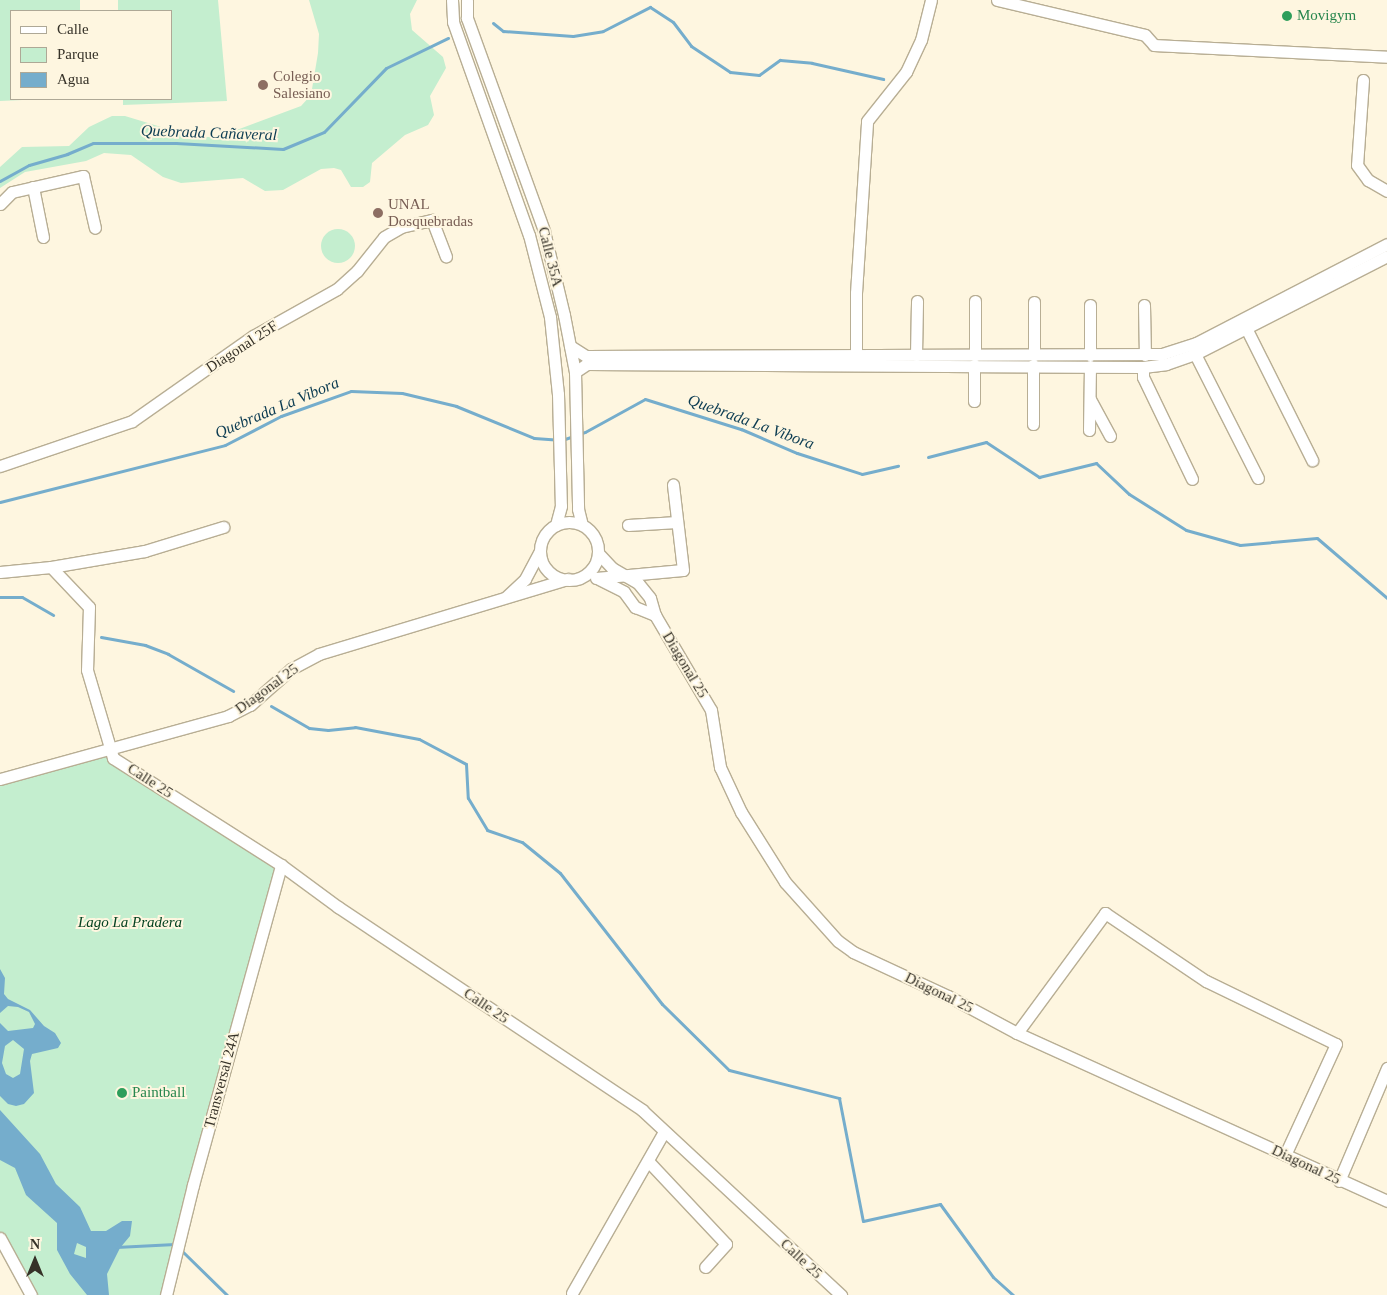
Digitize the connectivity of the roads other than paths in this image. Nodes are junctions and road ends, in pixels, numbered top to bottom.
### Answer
1 (452, 0) edge
2 (467, 0) edge
3 (931, 0) edge
4 (997, 0) edge
5 (1387, 57) edge
6 (1363, 80) dead end
7 (501, 106) junction
8 (488, 112) junction
9 (33, 187) junction
10 (1387, 191) edge
11 (0, 204) edge
12 (95, 228) dead end
13 (43, 237) dead end
14 (1387, 244) edge
15 (446, 256) dead end
16 (1387, 256) edge
17 (917, 301) dead end
18 (975, 301) dead end
19 (1034, 302) dead end
20 (1090, 305) dead end
21 (1144, 305) dead end
22 (1246, 328) junction
23 (570, 346) junction
24 (1195, 354) junction
25 (916, 355) junction
26 (856, 360) junction
27 (975, 360) junction
28 (1034, 360) junction
29 (1090, 360) junction
30 (1144, 361) junction
31 (575, 372) junction
32 (1090, 397) junction
33 (974, 401) dead end
34 (1033, 424) dead end
35 (1089, 430) dead end
36 (1110, 436) dead end
37 (1312, 460) dead end
38 (0, 466) edge
39 (1258, 478) dead end
40 (1192, 479) dead end
41 (674, 485) dead end
42 (677, 522) junction
43 (628, 524) dead end
44 (556, 525) junction
45 (582, 525) junction
46 (223, 527) dead end
47 (540, 551) junction
48 (598, 553) junction
49 (52, 567) junction
50 (0, 572) edge
51 (623, 575) junction
52 (596, 578) junction
53 (572, 579) junction
54 (502, 600) junction
55 (655, 615) junction
56 (108, 748) junction
57 (0, 779) edge
58 (281, 865) junction
59 (1017, 1032) junction
60 (1387, 1068) edge
61 (664, 1132) junction
62 (1284, 1155) junction
63 (648, 1161) junction
64 (1339, 1181) junction
65 (1387, 1201) edge
66 (0, 1238) edge
67 (705, 1267) dead end
68 (572, 1293) dead end
69 (31, 1295) edge
70 (166, 1295) edge
71 (841, 1295) edge

1 - 8 street, Calle 35A
2 - 7 street, Calle 35A
3 - 26 street
4 - 5 street
6 - 10 street
7 - 8 street
7 - 23 street, Calle 35A
8 - 44 street, Calle 35A
9 - 11 street
9 - 12 street
9 - 13 street
14 - 30 street
15 - 38 street, Diagonal 25F
16 - 22 street
17 - 25 street
18 - 27 street
19 - 28 street
20 - 29 street
21 - 30 street
22 - 24 street
22 - 37 street
23 - 26 street
23 - 31 street, Calle 35A
24 - 30 street
24 - 39 street
25 - 26 street
25 - 27 street
26 - 27 street
26 - 31 street
27 - 28 street
27 - 33 street
28 - 29 street
28 - 34 street
29 - 30 street
29 - 32 street
30 - 40 street
31 - 45 street, Calle 35A
32 - 35 street
32 - 36 street
41 - 42 street
42 - 43 street
42 - 51 street
44 - 45 street
44 - 47 street
45 - 48 street
46 - 49 street
47 - 53 street
47 - 54 street, Diagonal 25
48 - 51 street, Diagonal 25
48 - 53 street
49 - 50 street
49 - 56 street
51 - 52 street
51 - 55 street, Diagonal 25
52 - 53 street, Diagonal 25
52 - 55 street, Diagonal 25
53 - 54 street, Diagonal 25
54 - 56 street, Diagonal 25
55 - 59 street, Diagonal 25
56 - 57 street, Diagonal 25
56 - 58 street, Calle 25
58 - 61 street, Calle 25
58 - 70 street, Transversal 24A
59 - 62 street, Diagonal 25
59 - 62 street
60 - 64 street
61 - 63 street
61 - 71 street, Calle 25
62 - 64 street, Diagonal 25
63 - 67 street
63 - 68 street
64 - 65 street, Diagonal 25
66 - 69 street

